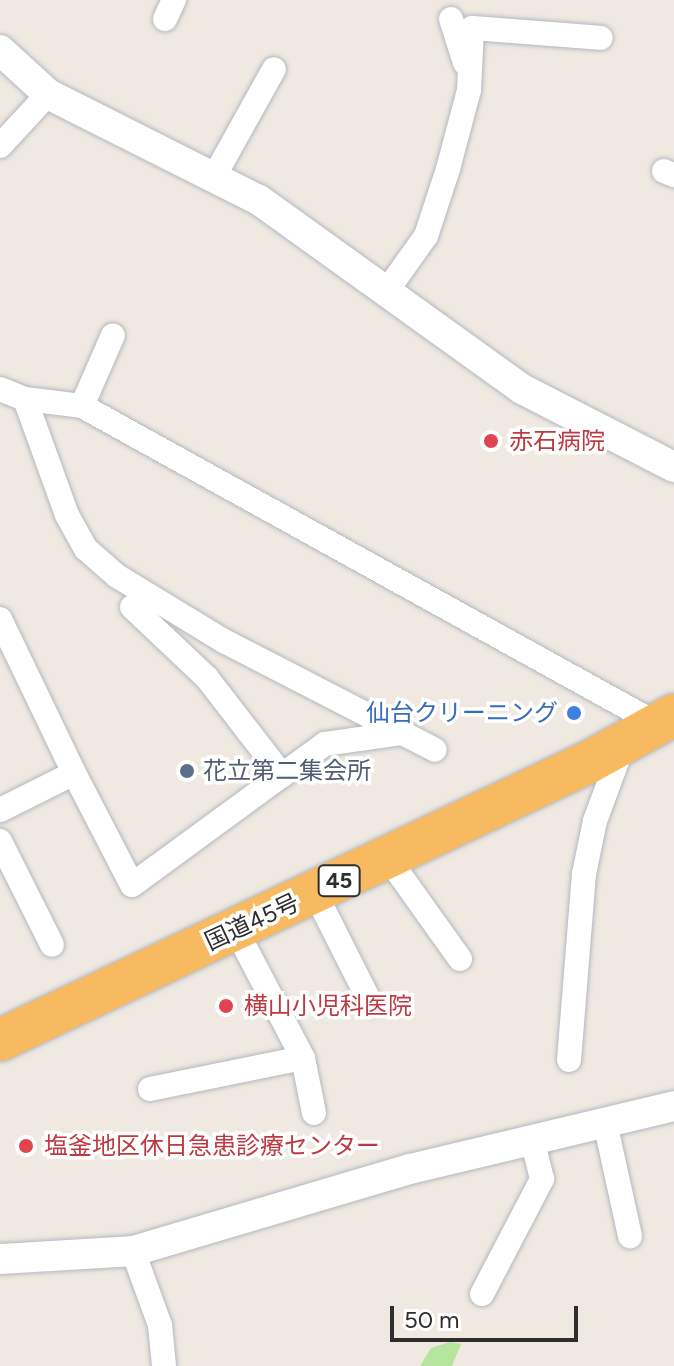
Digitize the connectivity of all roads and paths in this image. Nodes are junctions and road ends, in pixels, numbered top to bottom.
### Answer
1 (451, 19) dead end
2 (601, 38) dead end
3 (0, 51) edge
4 (470, 68) junction
5 (274, 69) dead end
6 (48, 94) junction
7 (0, 146) edge
8 (215, 175) junction
9 (386, 292) junction
10 (113, 335) dead end
11 (0, 389) edge
12 (25, 399) junction
13 (82, 406) junction
14 (674, 467) edge
15 (105, 565) junction
16 (0, 619) edge
17 (667, 720) edge
18 (401, 733) junction
19 (623, 745) junction
20 (435, 750) dead end
21 (74, 773) junction
22 (282, 775) junction
23 (0, 810) edge
24 (0, 841) edge
25 (388, 858) junction
26 (315, 893) junction
27 (236, 930) junction
28 (52, 945) dead end
29 (460, 959) dead end
30 (371, 1004) dead end
31 (0, 1040) edge
32 (303, 1058) junction
33 (569, 1060) dead end
34 (150, 1089) dead end
35 (674, 1106) edge
36 (314, 1113) dead end
37 (606, 1127) junction
38 (533, 1142) junction
39 (630, 1236) dead end
40 (133, 1251) junction
41 (0, 1259) edge
42 (482, 1294) dead end
43 (164, 1366) edge

1 - 4 street
2 - 4 street
3 - 6 street
4 - 9 street
5 - 8 street
6 - 7 street
6 - 8 street
8 - 9 street
9 - 14 street
10 - 13 street
11 - 12 street
12 - 13 street
12 - 15 street
13 - 17 street
15 - 18 street
15 - 22 street
16 - 21 street
17 - 19 highway, 国道45号 / 45
18 - 20 street
18 - 22 street
19 - 25 highway, 国道45号 / 45
19 - 33 street
21 - 22 street
21 - 23 street
24 - 28 street
25 - 26 highway, 国道45号 / 45
25 - 29 street
26 - 27 highway, 国道45号 / 45
26 - 30 street
27 - 31 highway, 国道45号 / 45
27 - 32 street
32 - 34 street
32 - 36 street
35 - 37 street
37 - 38 street
37 - 39 street
38 - 40 street
38 - 42 street
40 - 41 street
40 - 43 street

